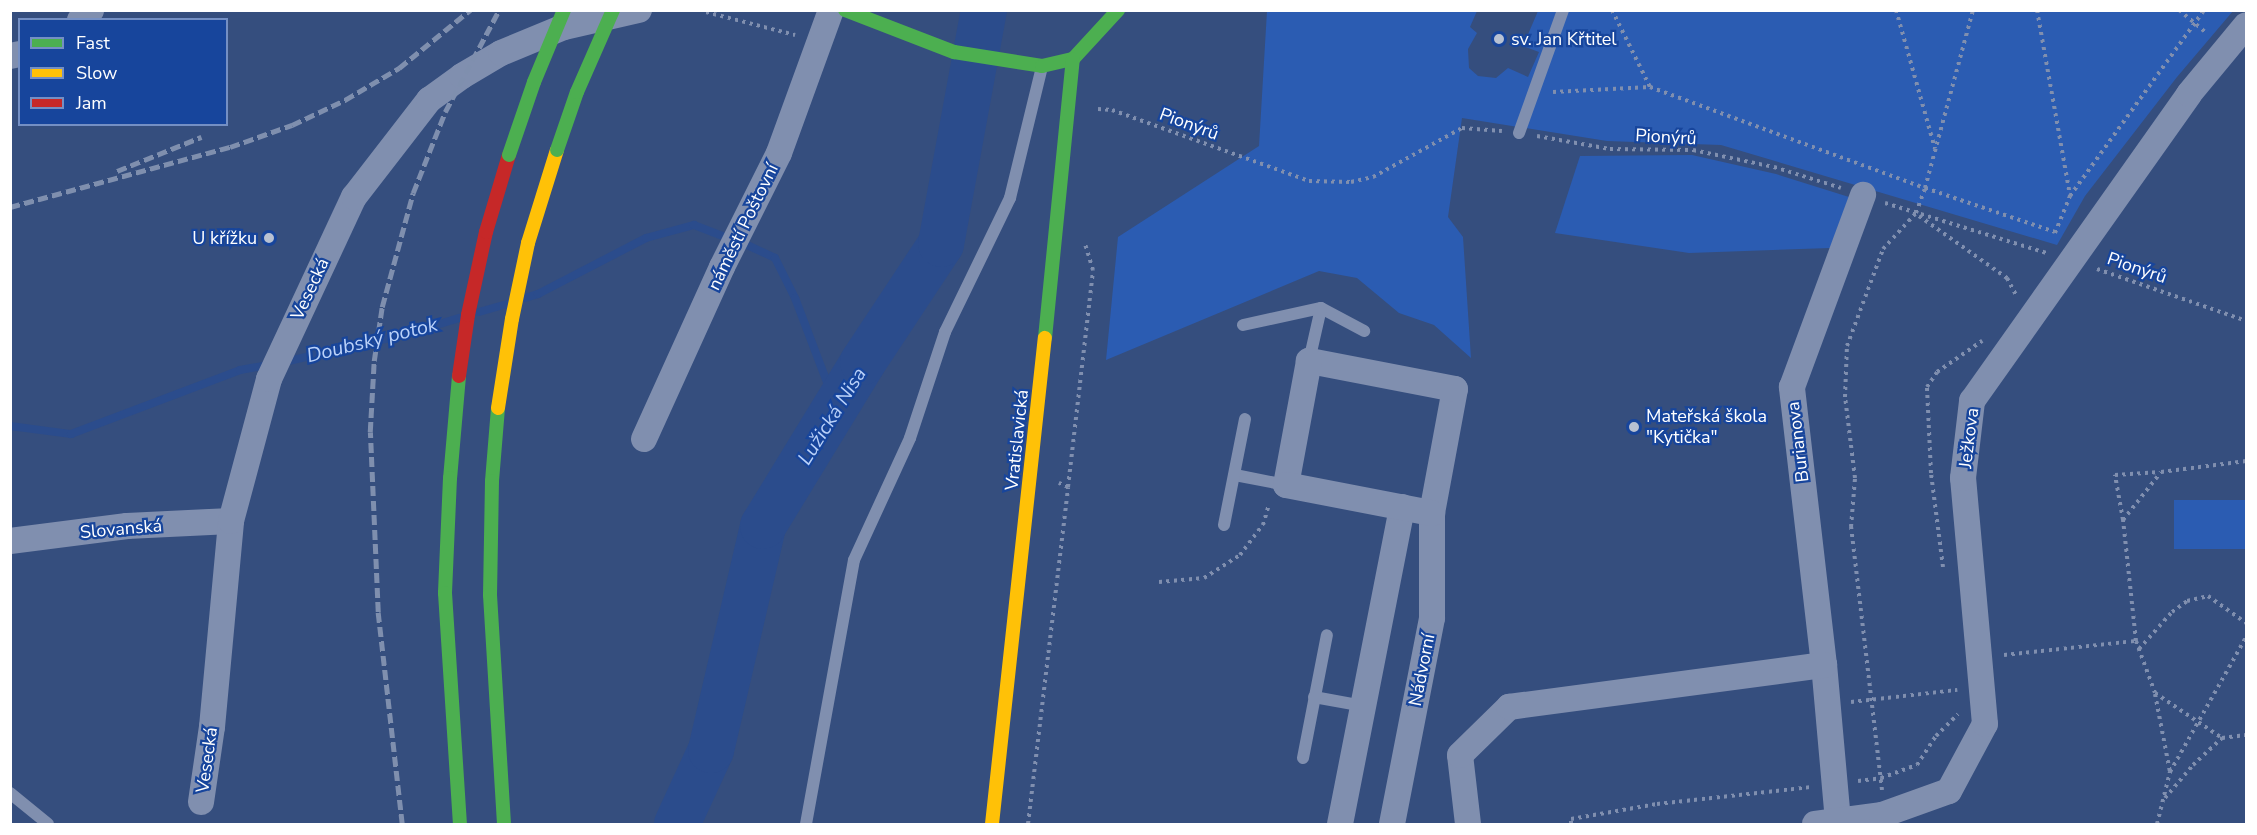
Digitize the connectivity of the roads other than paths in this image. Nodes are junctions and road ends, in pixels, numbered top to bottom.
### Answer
1 (564, 10) edge
2 (831, 10) edge
3 (845, 10) edge
4 (1118, 10) edge
5 (1563, 10) edge
6 (625, 11) edge
7 (2247, 25) edge
8 (1073, 59) junction
9 (1042, 66) junction
10 (1519, 133) road end
11 (1863, 195) road end
12 (1321, 308) junction
13 (1243, 325) dead end
14 (1364, 331) dead end
15 (1309, 362) junction
16 (1245, 419) dead end
17 (644, 439) dead end
18 (1234, 475) junction
19 (1286, 485) junction
20 (1402, 507) junction
21 (1432, 513) junction
22 (231, 521) junction
23 (1224, 525) dead end
24 (10, 541) edge
25 (1327, 635) dead end
26 (1824, 665) junction
27 (1314, 697) junction
28 (1364, 706) junction
29 (1303, 758) dead end
30 (10, 793) edge
31 (201, 802) dead end
32 (1826, 823) edge
33 (48, 825) edge
34 (460, 825) edge
35 (504, 825) edge
36 (806, 825) edge
37 (992, 825) edge
38 (1340, 825) edge
39 (1392, 825) edge
40 (1468, 825) edge

1 - 34 main road, bridge
2 - 17 street, náměstí Poštovní
3 - 9 main road
4 - 8 main road
5 - 10 lane
6 - 22 street, Vesecká
6 - 35 main road, bridge
7 - 32 street, Ježkova
8 - 9 main road
8 - 37 main road, Vratislavická
9 - 36 lane
11 - 26 street, Burianova
12 - 13 lane
12 - 14 lane
12 - 15 lane
15 - 19 street
15 - 21 street, Nádvorní
16 - 18 lane
18 - 19 lane
18 - 23 lane
19 - 20 street
20 - 21 street
20 - 28 street
21 - 39 street, Nádvorní
22 - 24 street, Slovanská
22 - 31 street, Vesecká
25 - 27 lane
26 - 32 street, Burianova
26 - 40 street
27 - 28 lane
27 - 29 lane
28 - 38 street
30 - 33 lane

